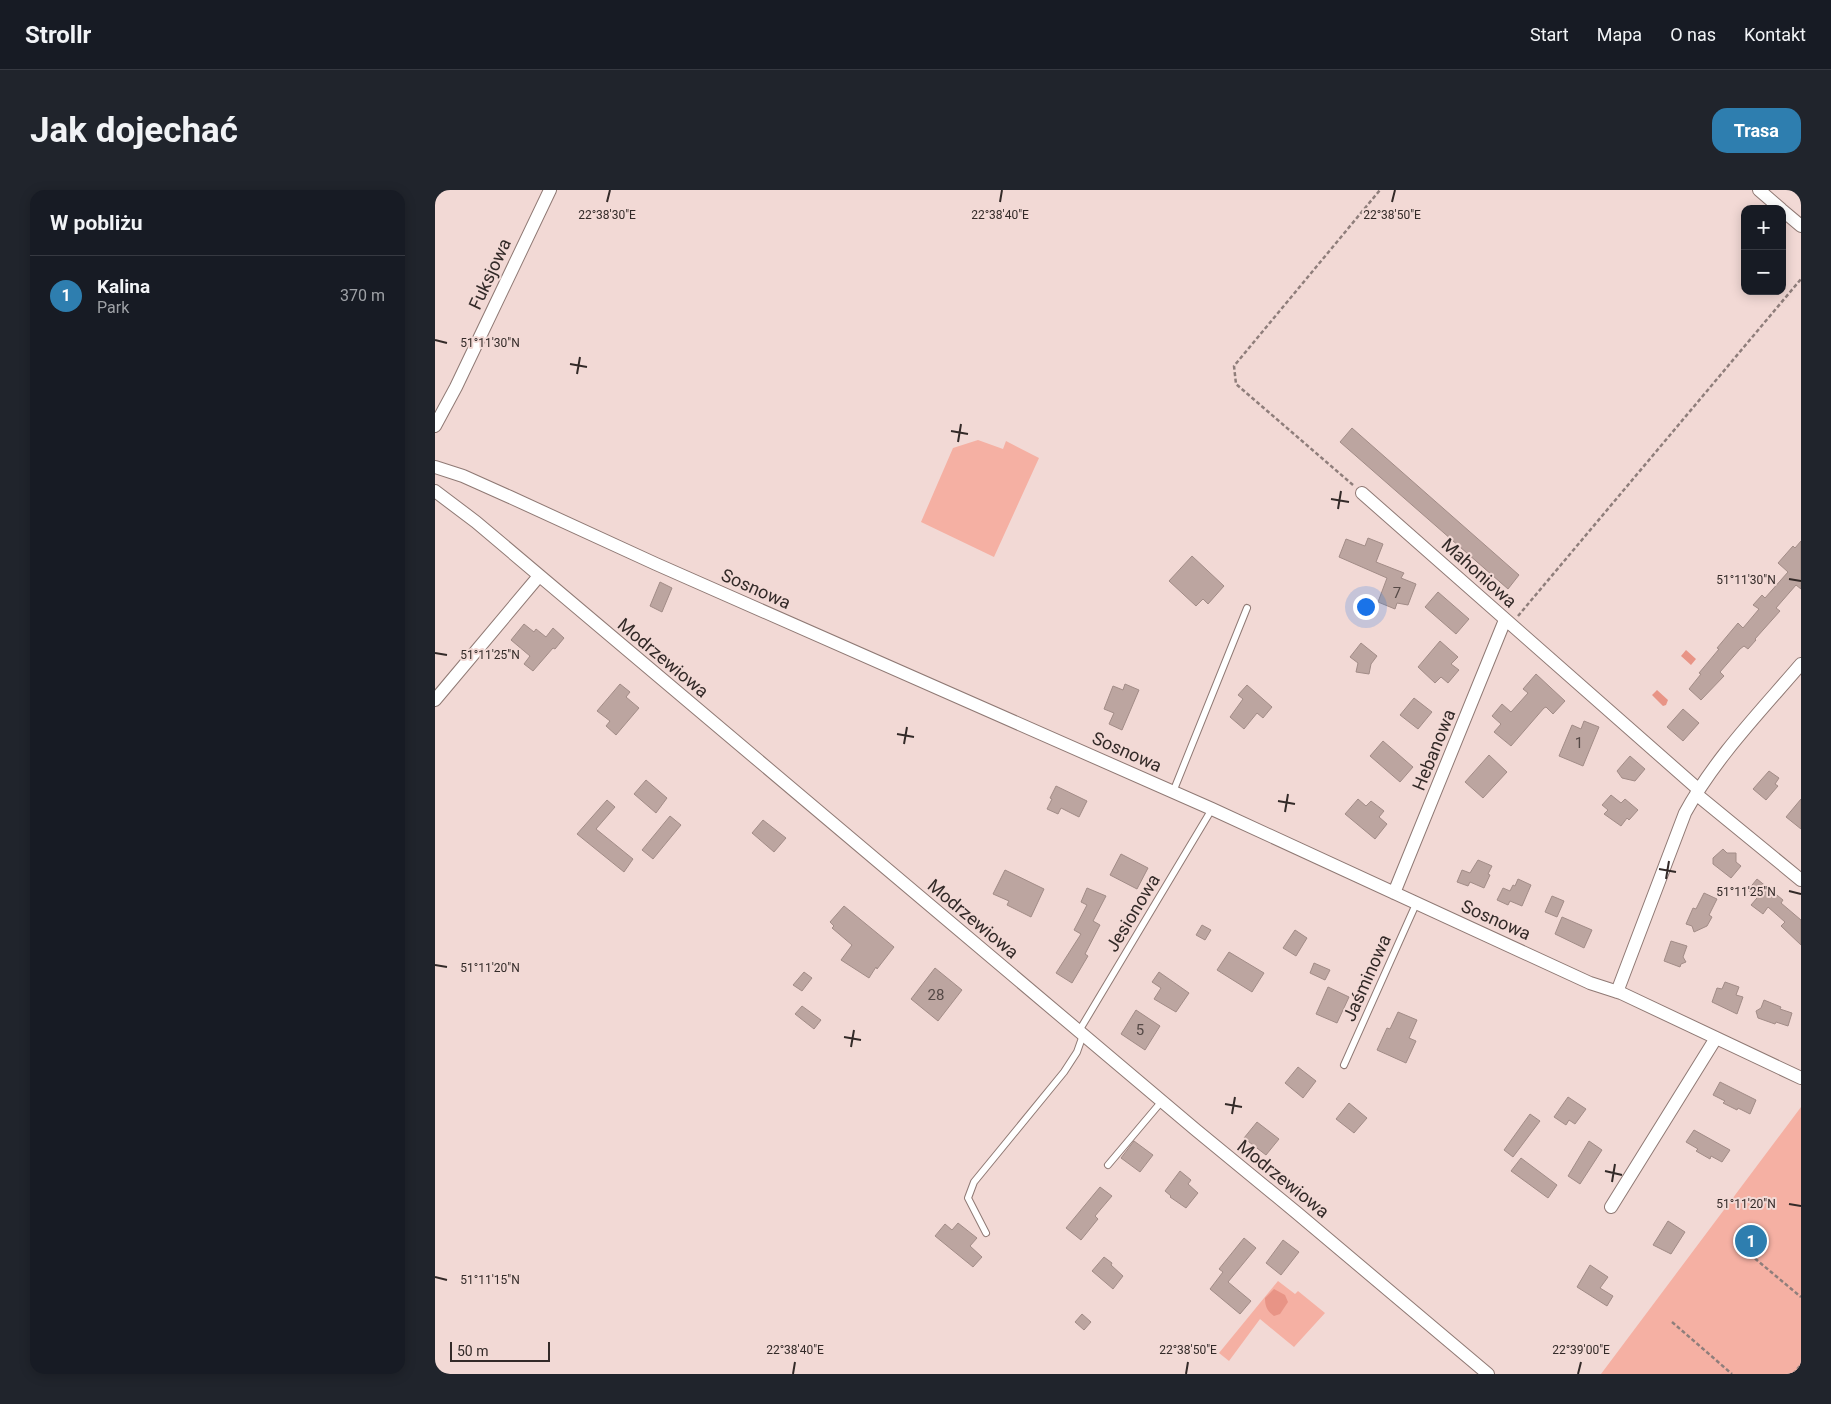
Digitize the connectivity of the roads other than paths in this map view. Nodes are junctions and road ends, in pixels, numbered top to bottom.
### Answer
1 (549, 190) edge
2 (1759, 190) edge
3 (1777, 205) edge
4 (1786, 213) edge
5 (1801, 226) edge
6 (435, 426) edge
7 (435, 467) edge
8 (435, 491) edge
9 (1362, 493) road end
10 (539, 576) junction
11 (1247, 608) dead end
12 (1508, 622) junction
13 (1801, 664) edge
14 (435, 700) edge
15 (1173, 792) junction
16 (1697, 792) junction
17 (1212, 809) junction
18 (1801, 880) edge
19 (1394, 893) junction
20 (1416, 904) junction
21 (1617, 992) junction
22 (1081, 1034) junction
23 (1716, 1038) junction
24 (1344, 1065) dead end
25 (1801, 1078) edge
26 (1162, 1101) junction
27 (1108, 1164) dead end
28 (1611, 1207) dead end
29 (986, 1233) dead end
30 (1488, 1374) edge

1 - 6 street, Fuksjowa
2 - 3 street
4 - 5 street
7 - 15 street, Sosnowa
8 - 10 street, Modrzewiowa
9 - 12 street, Mahoniowa
10 - 14 street
10 - 22 street, Modrzewiowa
11 - 15 lane
12 - 16 street, Mahoniowa
12 - 19 street, Hebanowa
13 - 16 street
15 - 17 street, Sosnowa
16 - 18 street, Mahoniowa
16 - 21 street
17 - 19 street, Sosnowa
17 - 22 lane, Jesionowa
19 - 20 street, Sosnowa
20 - 21 street, Sosnowa
20 - 24 lane, Jaśminowa
21 - 23 street, Sosnowa
22 - 26 street, Modrzewiowa
22 - 29 lane, Jesionowa
23 - 25 street, Sosnowa
23 - 28 street
26 - 27 lane
26 - 30 street, Modrzewiowa

